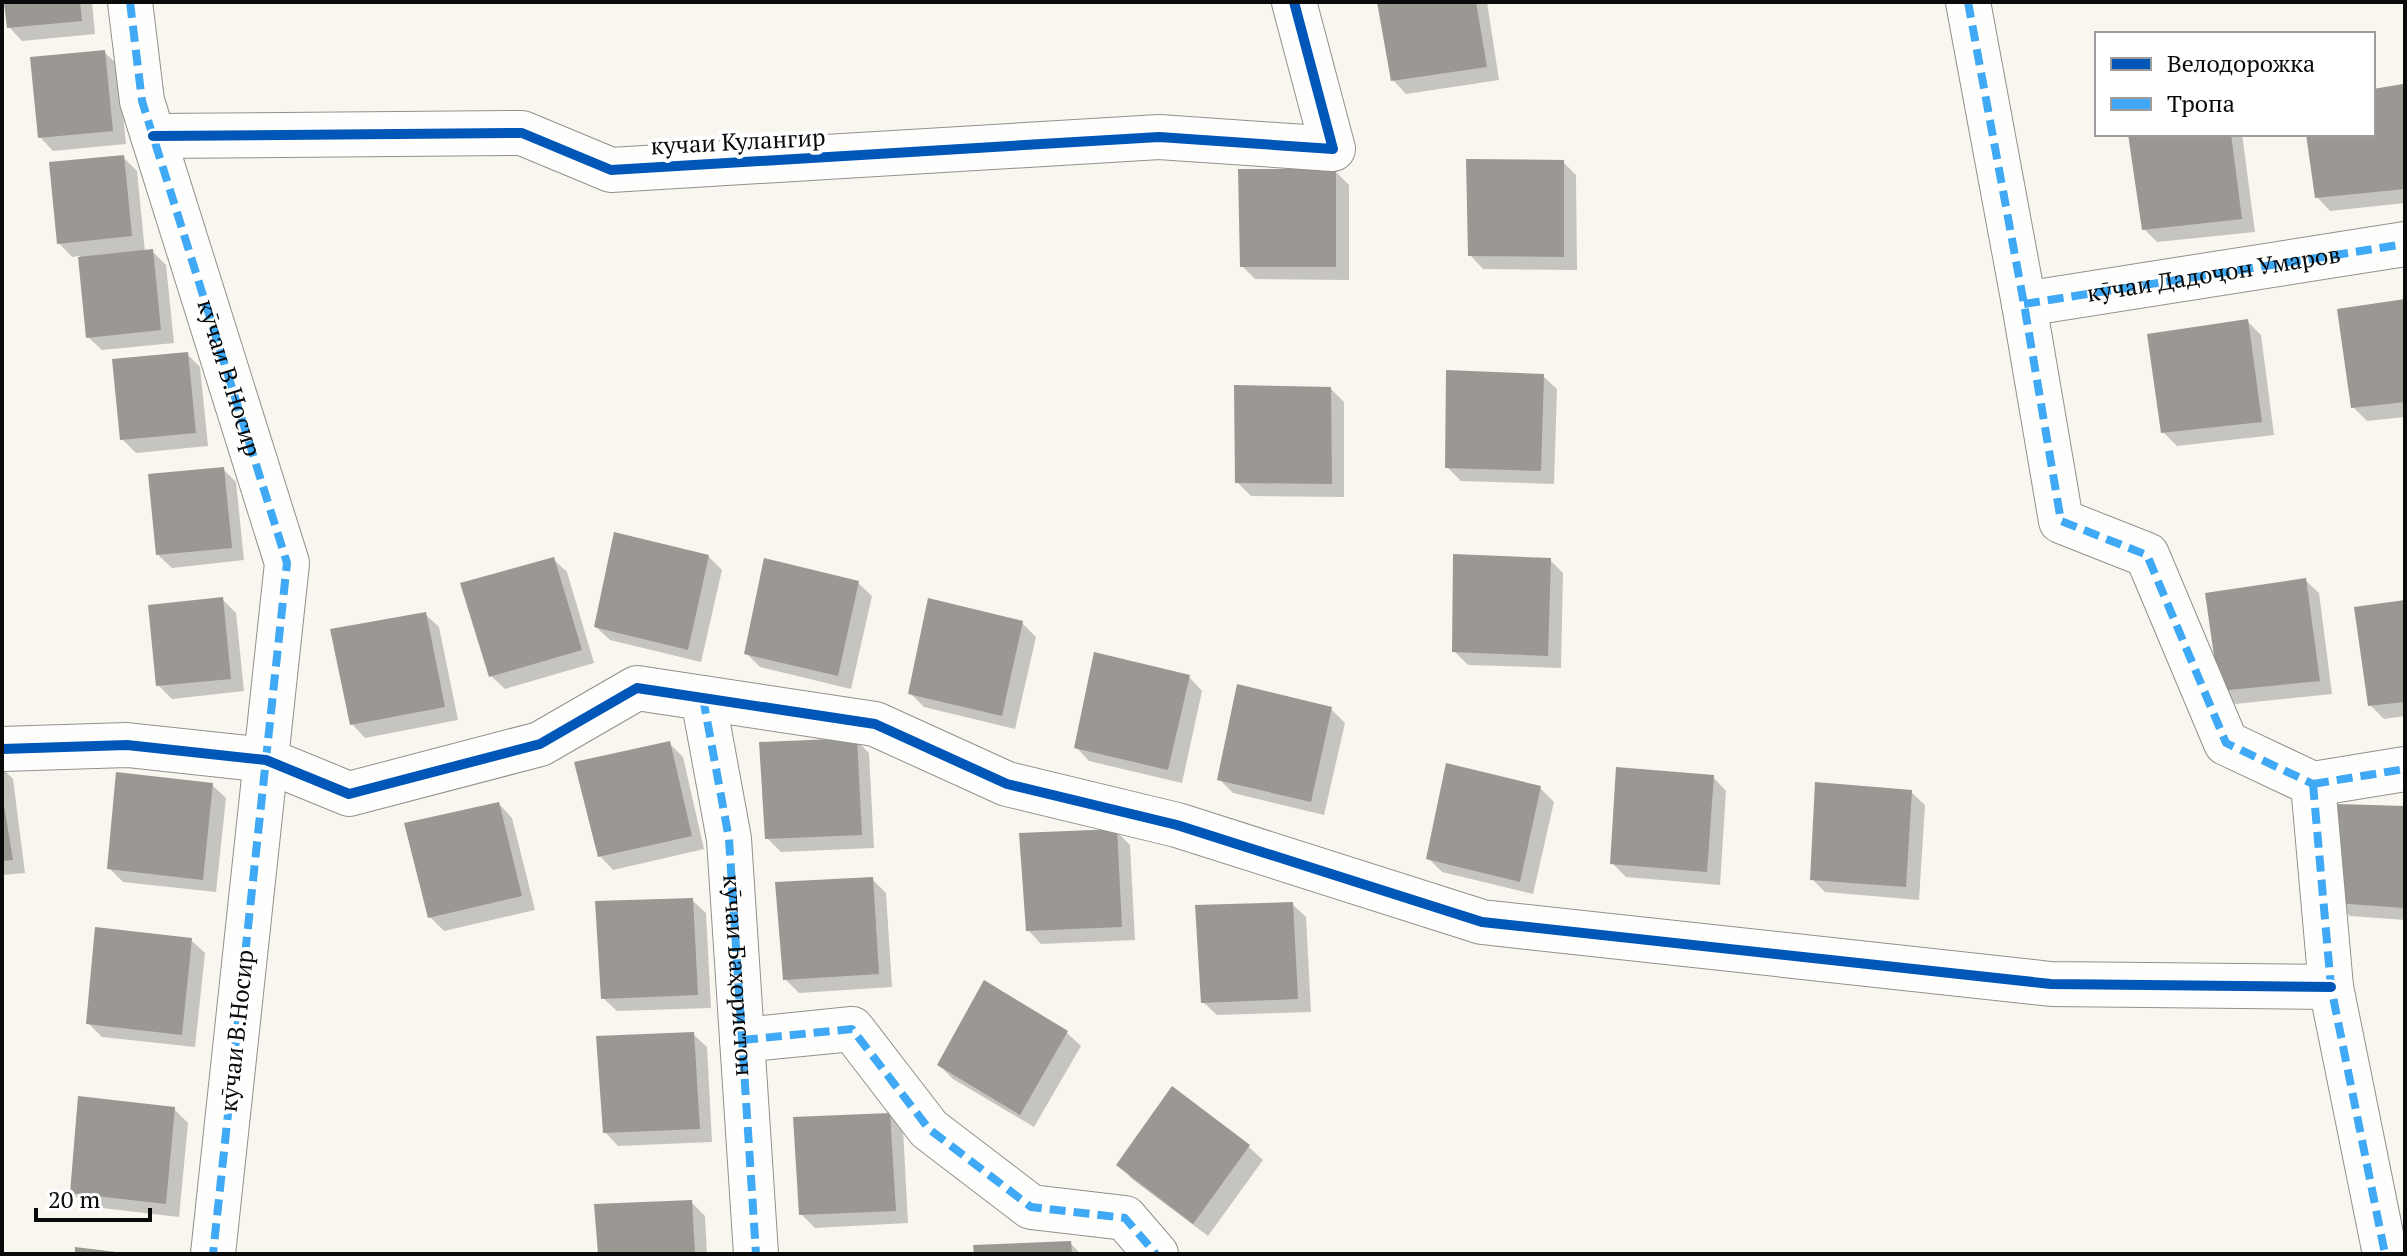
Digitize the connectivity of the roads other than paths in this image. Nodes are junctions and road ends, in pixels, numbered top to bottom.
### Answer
1 (130, 2) edge
2 (1294, 2) edge
3 (1968, 2) edge
4 (153, 136) junction
5 (2405, 244) edge
6 (2024, 304) junction
7 (703, 698) junction
8 (2, 749) edge
9 (266, 760) junction
10 (2405, 769) edge
11 (2313, 784) junction
12 (2331, 987) junction
13 (742, 1040) junction
14 (213, 1254) edge
15 (756, 1254) edge
16 (1156, 1254) edge
17 (2385, 1254) edge

1 - 4 street, кӯчаи В.Носир
2 - 4 street, кучаи Кулангир
3 - 6 street
4 - 9 street, кӯчаи В.Носир
5 - 6 street, кӯчаи Дадоҷон Умаров
6 - 11 street
7 - 9 street
7 - 12 street
7 - 13 street, кӯчаи Баҳористон
8 - 9 street
9 - 14 street, кӯчаи В.Носир
10 - 11 street
11 - 12 street
12 - 17 street
13 - 15 street, кӯчаи Баҳористон
13 - 16 street

